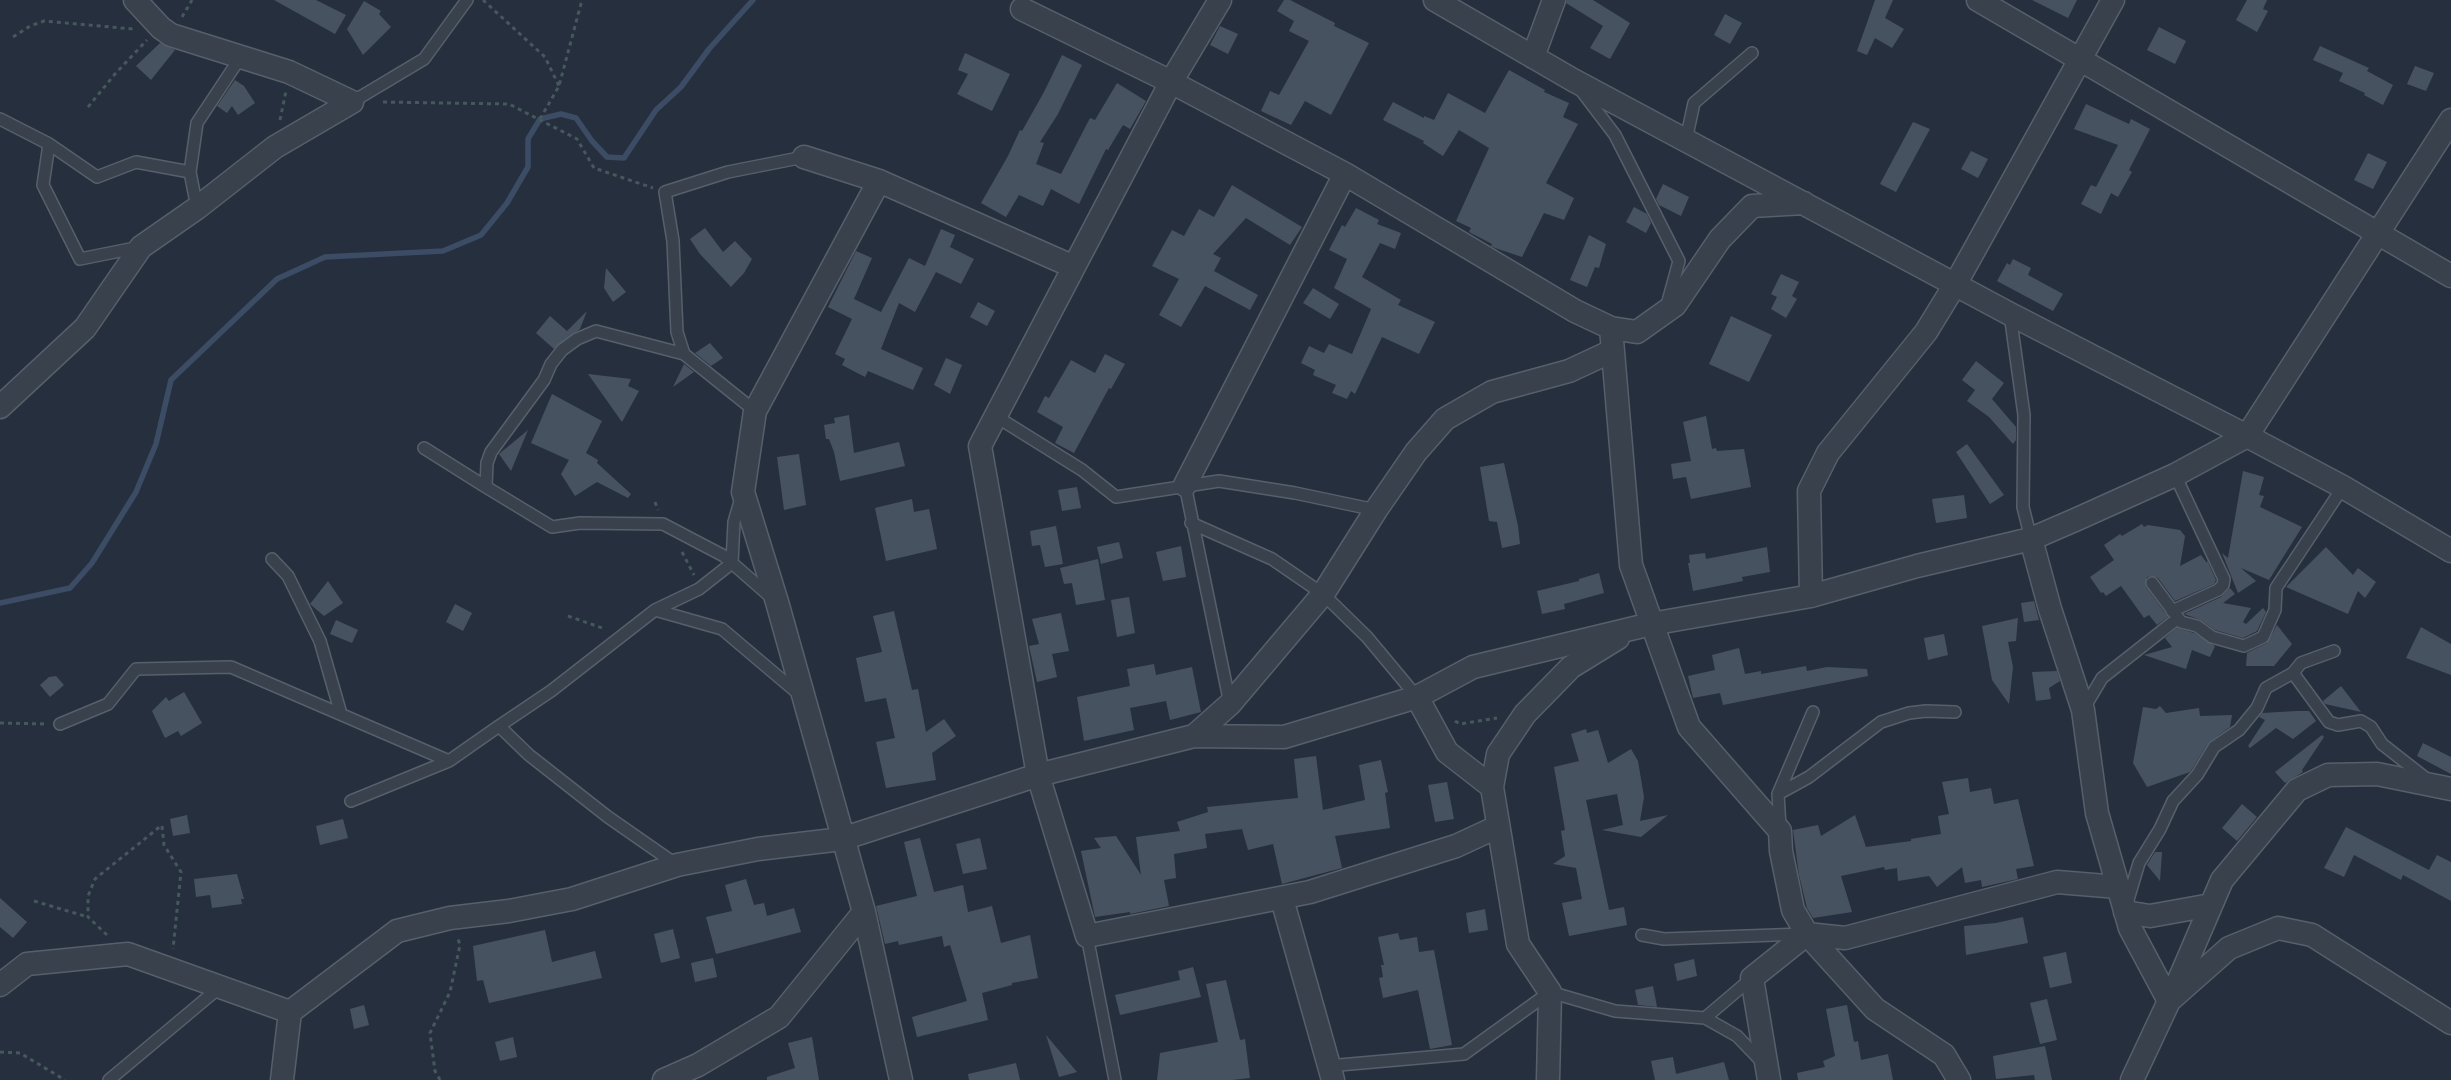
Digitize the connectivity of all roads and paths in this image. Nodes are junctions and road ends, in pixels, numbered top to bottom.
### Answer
1 (135, 0) edge
2 (467, 0) edge
3 (483, 0) edge
4 (582, 0) edge
5 (1220, 0) edge
6 (1435, 0) edge
7 (1554, 0) edge
8 (1978, 0) edge
9 (2113, 0) edge
10 (1022, 9) dead end
11 (161, 28) junction
12 (13, 37) dead end
13 (1752, 53) dead end
14 (1532, 57) junction
15 (240, 58) junction
16 (2080, 61) junction
17 (289, 72) junction
18 (1573, 80) junction
19 (1171, 82) junction
20 (559, 86) junction
21 (352, 102) junction
22 (88, 107) dead end
23 (0, 119) edge
24 (540, 119) junction
25 (2451, 120) edge
26 (1686, 140) junction
27 (49, 144) junction
28 (275, 147) junction
29 (804, 158) joint
30 (190, 172) junction
31 (1345, 174) junction
32 (879, 182) junction
33 (665, 192) junction
34 (1804, 203) junction
35 (198, 208) junction
36 (2378, 234) junction
37 (141, 247) junction
38 (1074, 266) junction
39 (2451, 276) edge
40 (1956, 283) junction
41 (1666, 312) junction
42 (2010, 314) junction
43 (1611, 328) junction
44 (1612, 351) junction
45 (684, 354) junction
46 (0, 407) edge
47 (755, 411) junction
48 (997, 417) junction
49 (2247, 436) junction
50 (424, 448) dead end
51 (2175, 475) junction
52 (1185, 485) junction
53 (486, 487) junction
54 (2343, 487) junction
55 (743, 492) junction
56 (655, 502) dead end
57 (1376, 510) junction
58 (1191, 523) junction
59 (663, 524) junction
60 (2031, 539) junction
61 (2451, 551) edge
62 (272, 559) dead end
63 (732, 563) junction
64 (2152, 583) dead end
65 (699, 588) junction
66 (1323, 594) junction
67 (1811, 596) junction
68 (777, 602) junction
69 (655, 610) junction
70 (2175, 615) junction
71 (568, 616) dead end
72 (1642, 626) junction
73 (625, 633) junction
74 (2334, 651) dead end
75 (2293, 673) junction
76 (1417, 697) junction
77 (803, 698) junction
78 (1230, 704) junction
79 (2083, 710) junction
80 (1813, 712) dead end
81 (1955, 712) dead end
82 (341, 714) junction
83 (1525, 714) junction
84 (1452, 719) dead end
85 (0, 723) edge
86 (60, 724) joint
87 (499, 726) junction
88 (1194, 736) junction
89 (449, 761) junction
90 (1038, 775) junction
91 (1492, 787) junction
92 (2443, 787) edge
93 (1778, 794) junction
94 (351, 801) dead end
95 (1497, 828) junction
96 (1780, 831) junction
97 (842, 839) junction
98 (677, 865) junction
99 (2118, 887) junction
100 (1282, 899) junction
101 (34, 901) dead end
102 (2211, 905) junction
103 (864, 912) junction
104 (2125, 912) junction
105 (88, 917) junction
106 (450, 918) junction
107 (1807, 934) junction
108 (1642, 935) dead end
109 (1086, 936) junction
110 (128, 954) junction
111 (171, 968) junction
112 (1752, 978) junction
113 (0, 985) edge
114 (220, 988) junction
115 (1550, 992) junction
116 (2169, 1001) junction
117 (290, 1012) junction
118 (1705, 1018) junction
119 (2451, 1023) edge
120 (0, 1052) edge
121 (700, 1072) edge
122 (1331, 1073) edge
123 (1768, 1073) edge
124 (66, 1080) edge
125 (109, 1080) edge
126 (282, 1080) edge
127 (440, 1080) edge
128 (664, 1080) edge
129 (901, 1080) edge
130 (1115, 1080) edge
131 (1548, 1080) edge
132 (1959, 1080) edge
133 (2132, 1080) edge

1 - 11 street
2 - 21 lane
3 - 20 path
4 - 20 path
5 - 19 street
6 - 14 street
7 - 14 street
8 - 16 street
9 - 16 street
10 - 19 street
11 - 12 path
11 - 15 street
11 - 22 path
13 - 26 lane
14 - 18 street
15 - 17 street
15 - 30 lane
16 - 36 street
16 - 40 street
17 - 21 street
17 - 28 path
18 - 26 street
18 - 41 lane
19 - 31 street
19 - 38 street
20 - 24 path
21 - 24 path
21 - 28 street
23 - 27 lane
24 - 33 path
25 - 36 street
26 - 34 street
27 - 30 lane
27 - 37 lane
28 - 35 street
29 - 32 street
29 - 33 lane
30 - 35 lane
31 - 43 street
31 - 52 street
32 - 38 street
32 - 47 street
33 - 45 lane
34 - 40 street
34 - 41 street
35 - 37 street
36 - 39 street
36 - 49 street
37 - 46 street
38 - 48 street
40 - 42 street
40 - 67 street
41 - 43 street
42 - 49 street
42 - 60 lane
43 - 44 street
44 - 57 street
44 - 72 street
45 - 47 lane
45 - 53 lane
47 - 55 street
48 - 52 lane
48 - 90 street
49 - 51 street
49 - 54 street
50 - 53 lane
51 - 60 street
51 - 70 lane
52 - 57 lane
52 - 58 lane
53 - 59 lane
54 - 61 street
54 - 70 lane
55 - 63 lane
55 - 68 street
56 - 59 path
57 - 66 street
58 - 66 lane
58 - 78 lane
59 - 63 lane
59 - 65 path
60 - 67 street
60 - 79 street
62 - 82 lane
63 - 65 lane
63 - 68 lane
64 - 70 lane
65 - 69 lane
66 - 76 lane
66 - 78 street
67 - 72 street
68 - 77 street
69 - 73 lane
69 - 77 lane
70 - 79 lane
71 - 73 path
72 - 76 street
72 - 83 street
72 - 96 street
73 - 87 lane
74 - 75 lane
75 - 92 lane
75 - 104 lane
76 - 88 street
76 - 91 street
77 - 97 street
78 - 88 street
79 - 99 street
80 - 93 lane
81 - 93 lane
82 - 86 lane
82 - 89 lane
83 - 84 path
83 - 91 street
85 - 86 path
87 - 89 lane
87 - 98 lane
88 - 90 street
89 - 94 lane
90 - 97 street
90 - 109 street
91 - 95 street
92 - 102 street
93 - 96 lane
95 - 100 street
95 - 115 street
96 - 107 street
97 - 98 street
97 - 103 street
98 - 106 street
99 - 104 street
99 - 107 street
100 - 109 street
100 - 122 street
101 - 105 path
102 - 104 street
102 - 116 street
103 - 121 street
103 - 129 street
104 - 116 street
105 - 110 path
105 - 111 path
106 - 117 street
106 - 127 path
107 - 108 lane
107 - 112 street
107 - 132 street
109 - 130 lane
110 - 111 street
110 - 113 street
111 - 114 street
112 - 118 lane
112 - 123 street
114 - 117 street
114 - 125 lane
115 - 118 lane
115 - 122 lane
115 - 131 street
116 - 119 street
116 - 133 street
117 - 126 street
118 - 123 lane
120 - 124 path
121 - 128 street

